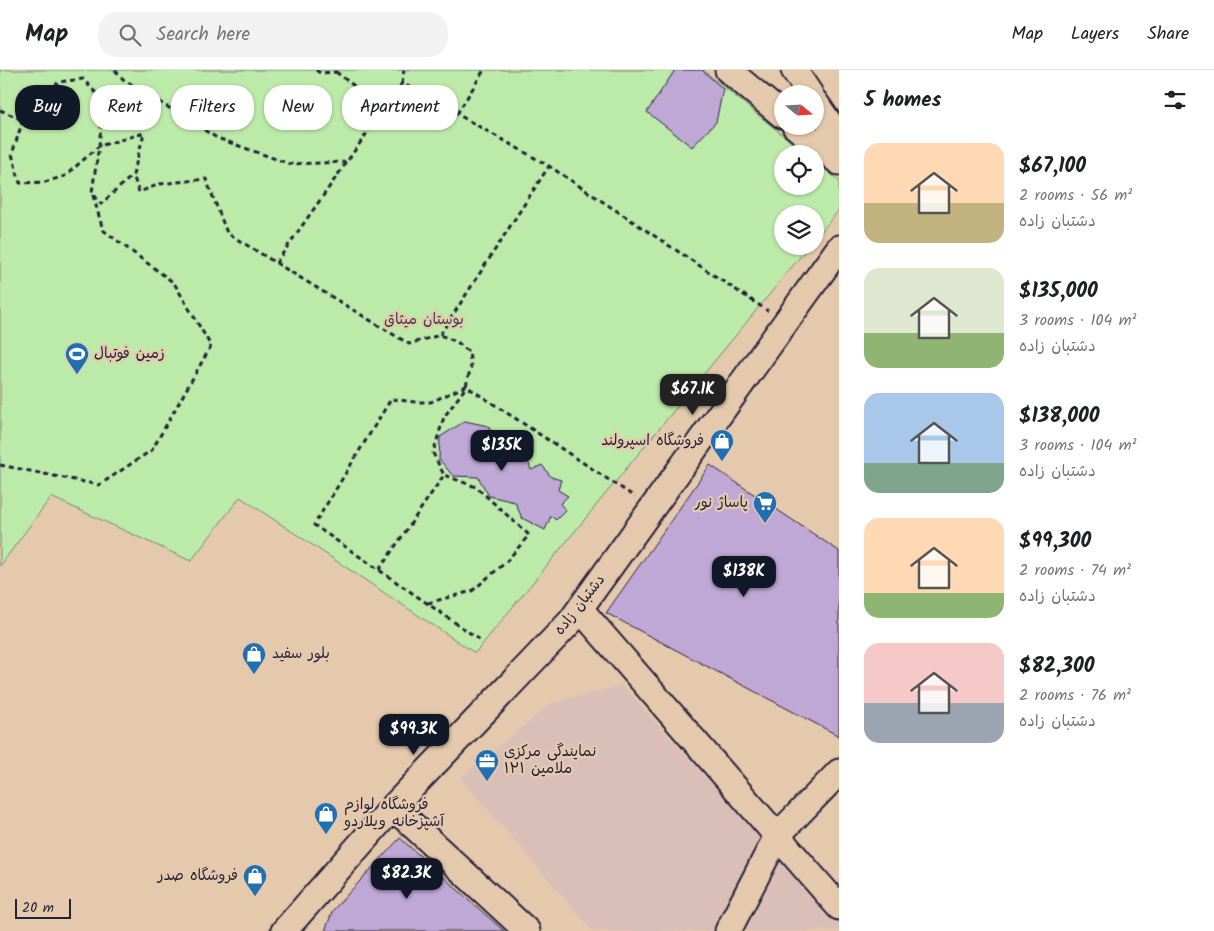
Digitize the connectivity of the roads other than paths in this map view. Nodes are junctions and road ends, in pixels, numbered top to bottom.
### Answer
1 (728, 70) edge
2 (794, 70) edge
3 (804, 85) edge
4 (774, 109) edge
5 (824, 115) edge
6 (807, 135) edge
7 (839, 137) edge
8 (839, 162) edge
9 (839, 248) edge
10 (580, 609) junction
11 (839, 772) edge
12 (392, 807) junction
13 (777, 836) junction
14 (839, 907) edge
15 (284, 931) edge
16 (528, 931) edge
17 (728, 931) edge

1 - 4 street
2 - 3 street
5 - 7 street
6 - 8 street
9 - 10 street, دشتبان زاده
10 - 12 street, دشتبان زاده
10 - 13 street
11 - 13 street
12 - 15 street, دشتبان زاده
12 - 16 street
13 - 14 street
13 - 17 street

